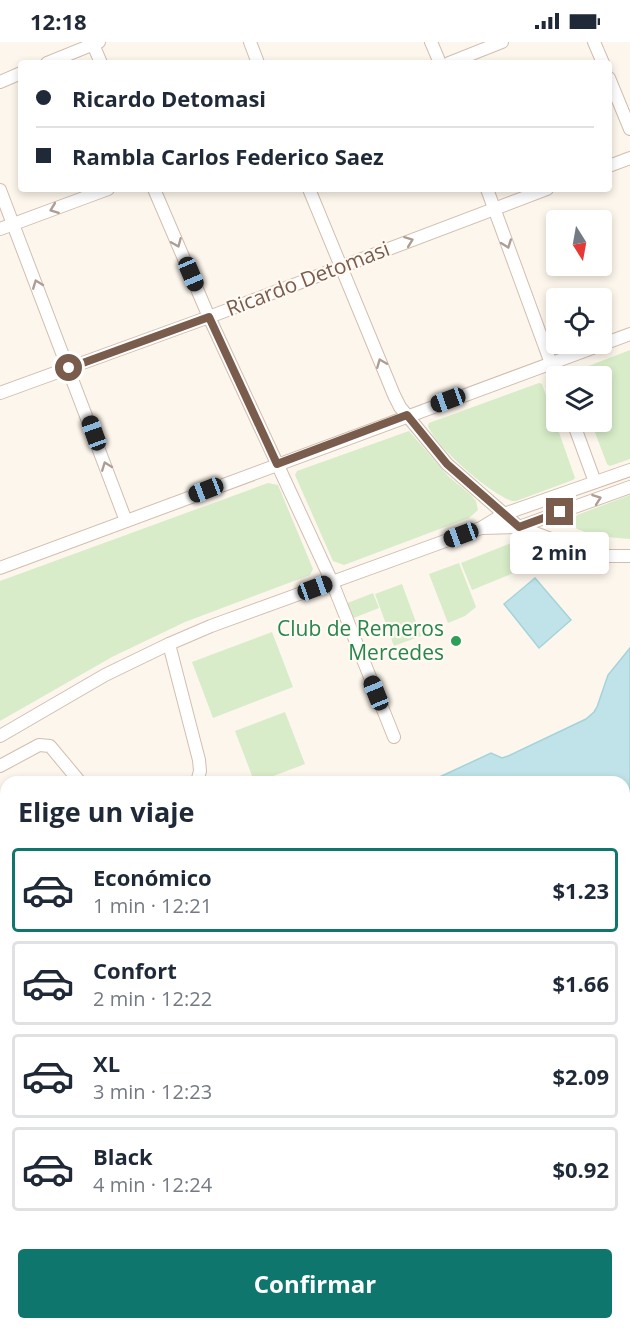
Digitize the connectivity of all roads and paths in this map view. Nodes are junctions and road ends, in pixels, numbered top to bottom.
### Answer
1 (250, 42) edge
2 (431, 42) edge
3 (502, 42) edge
4 (594, 42) edge
5 (95, 43) edge
6 (54, 60) edge
7 (100, 60) edge
8 (257, 60) edge
9 (439, 60) edge
10 (457, 60) edge
11 (602, 60) edge
12 (18, 74) edge
13 (0, 82) edge
14 (612, 85) edge
15 (630, 129) edge
16 (630, 158) edge
17 (612, 165) edge
18 (0, 190) edge
19 (100, 192) edge
20 (155, 192) edge
21 (310, 192) edge
22 (488, 192) edge
23 (539, 192) edge
24 (494, 208) junction
25 (14, 224) junction
26 (0, 229) edge
27 (341, 267) junction
28 (209, 317) junction
29 (630, 334) edge
30 (551, 363) junction
31 (552, 366) edge
32 (69, 368) junction
33 (0, 393) edge
34 (407, 415) junction
35 (577, 432) edge
36 (277, 464) junction
37 (630, 470) edge
38 (595, 482) junction
39 (630, 487) edge
40 (504, 514) junction
41 (126, 521) junction
42 (519, 527) junction
43 (481, 528) junction
44 (630, 556) edge
45 (0, 568) edge
46 (332, 582) junction
47 (169, 644) junction
48 (0, 736) edge
49 (394, 737) dead end
50 (0, 766) edge
51 (75, 776) edge
52 (199, 776) edge

1 - 8 street
2 - 9 street
3 - 10 street
4 - 11 street
5 - 6 street
5 - 7 street
12 - 13 street
14 - 15 street
16 - 17 street
18 - 25 street
19 -> 25 street
20 -> 28 street
21 - 27 street
22 - 24 street
23 - 24 street, Ricardo Detomasi
27 -> 24 street, Ricardo Detomasi
24 -> 30 street
25 - 26 street
32 -> 25 street
27 - 28 street, Ricardo Detomasi
34 -> 27 street
28 - 32 street, Ricardo Detomasi
28 - 36 street
29 - 30 street
30 - 31 street
30 - 34 street
32 - 33 street, Ricardo Detomasi
41 -> 32 street
34 - 36 street
34 - 40 street
35 - 38 street
36 - 41 street
36 - 46 street
37 - 38 street
38 - 40 street
42 -> 39 street
40 - 42 street
40 - 43 street
41 - 45 street
42 - 43 street
42 - 44 street
43 - 46 street
46 - 47 street
46 - 49 street
47 - 48 street
47 - 52 street
50 - 51 street

